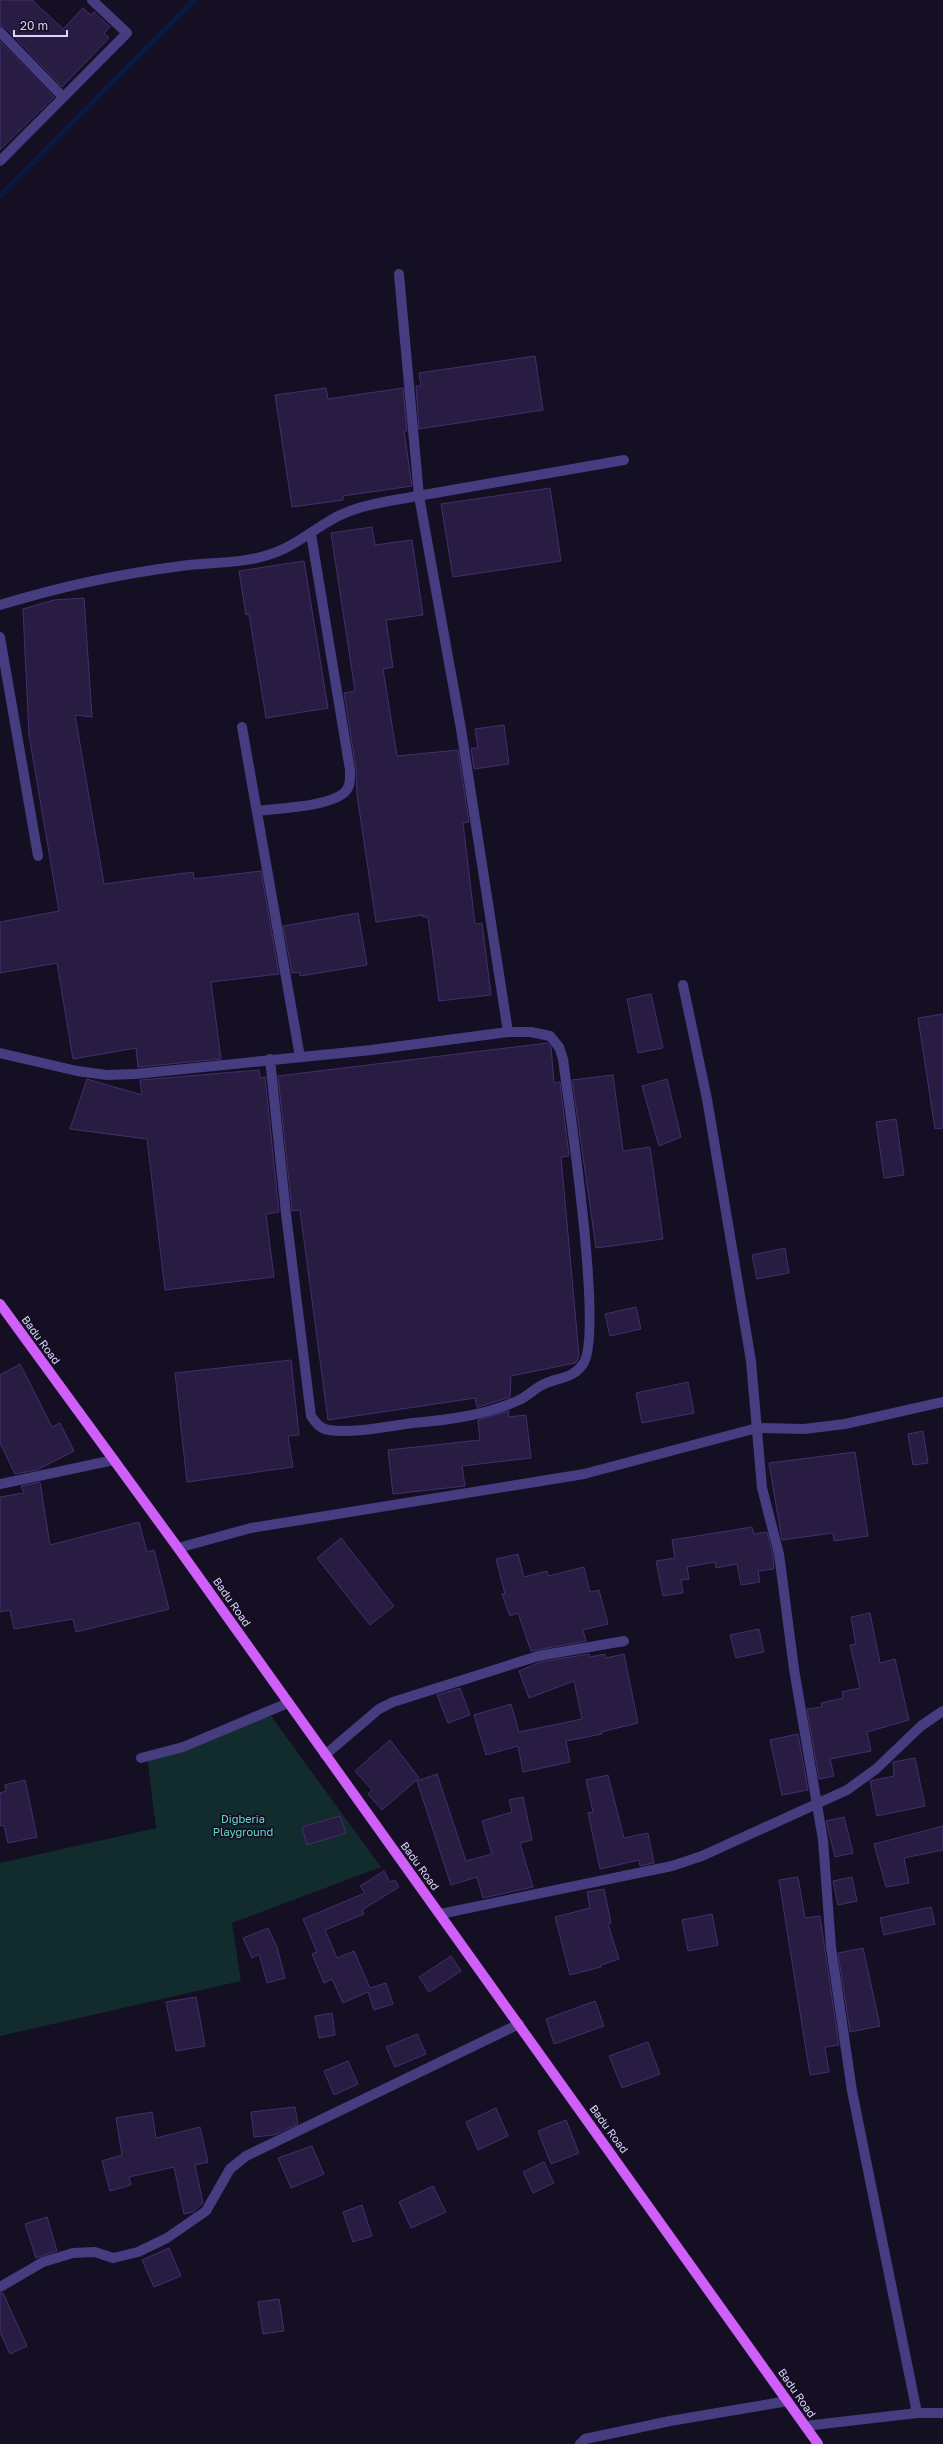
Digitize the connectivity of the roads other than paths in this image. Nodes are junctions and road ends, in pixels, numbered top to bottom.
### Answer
1 (92, 0) edge
2 (0, 32) edge
3 (63, 97) junction
4 (0, 161) edge
5 (399, 274) dead end
6 (624, 460) dead end
7 (419, 496) junction
8 (311, 534) junction
9 (0, 606) edge
10 (0, 637) edge
11 (242, 727) dead end
12 (257, 811) junction
13 (38, 856) dead end
14 (683, 986) dead end
15 (508, 1032) junction
16 (0, 1053) edge
17 (300, 1057) junction
18 (270, 1059) junction
19 (0, 1304) edge
20 (943, 1402) edge
21 (757, 1428) junction
22 (114, 1460) junction
23 (0, 1484) edge
24 (178, 1548) junction
25 (624, 1641) dead end
26 (288, 1702) junction
27 (943, 1711) edge
28 (325, 1755) junction
29 (141, 1758) dead end
30 (817, 1805) junction
31 (440, 1914) junction
32 (519, 2024) junction
33 (0, 2287) edge
34 (788, 2401) junction
35 (917, 2413) junction
36 (943, 2413) edge
37 (805, 2426) junction
38 (580, 2444) edge
39 (818, 2444) edge

1 - 3 street
2 - 3 street
3 - 4 street
5 - 7 street
6 - 7 street
7 - 8 street
7 - 15 street
8 - 9 street
8 - 12 street
10 - 13 street
11 - 12 street
12 - 17 street
14 - 21 street
15 - 17 street
15 - 18 street
16 - 18 street
17 - 18 street
19 - 22 main road, Badu Road
20 - 21 street
21 - 24 street
21 - 30 street
22 - 23 street
22 - 24 main road, Badu Road
24 - 26 main road, Badu Road
25 - 28 street
26 - 28 main road, Badu Road
26 - 29 street
27 - 30 street
28 - 31 main road, Badu Road
30 - 31 street
30 - 35 street
31 - 32 main road, Badu Road
32 - 33 street
32 - 34 main road, Badu Road
34 - 37 main road, Badu Road
34 - 38 street
35 - 36 street
35 - 37 street
37 - 39 main road, Badu Road

